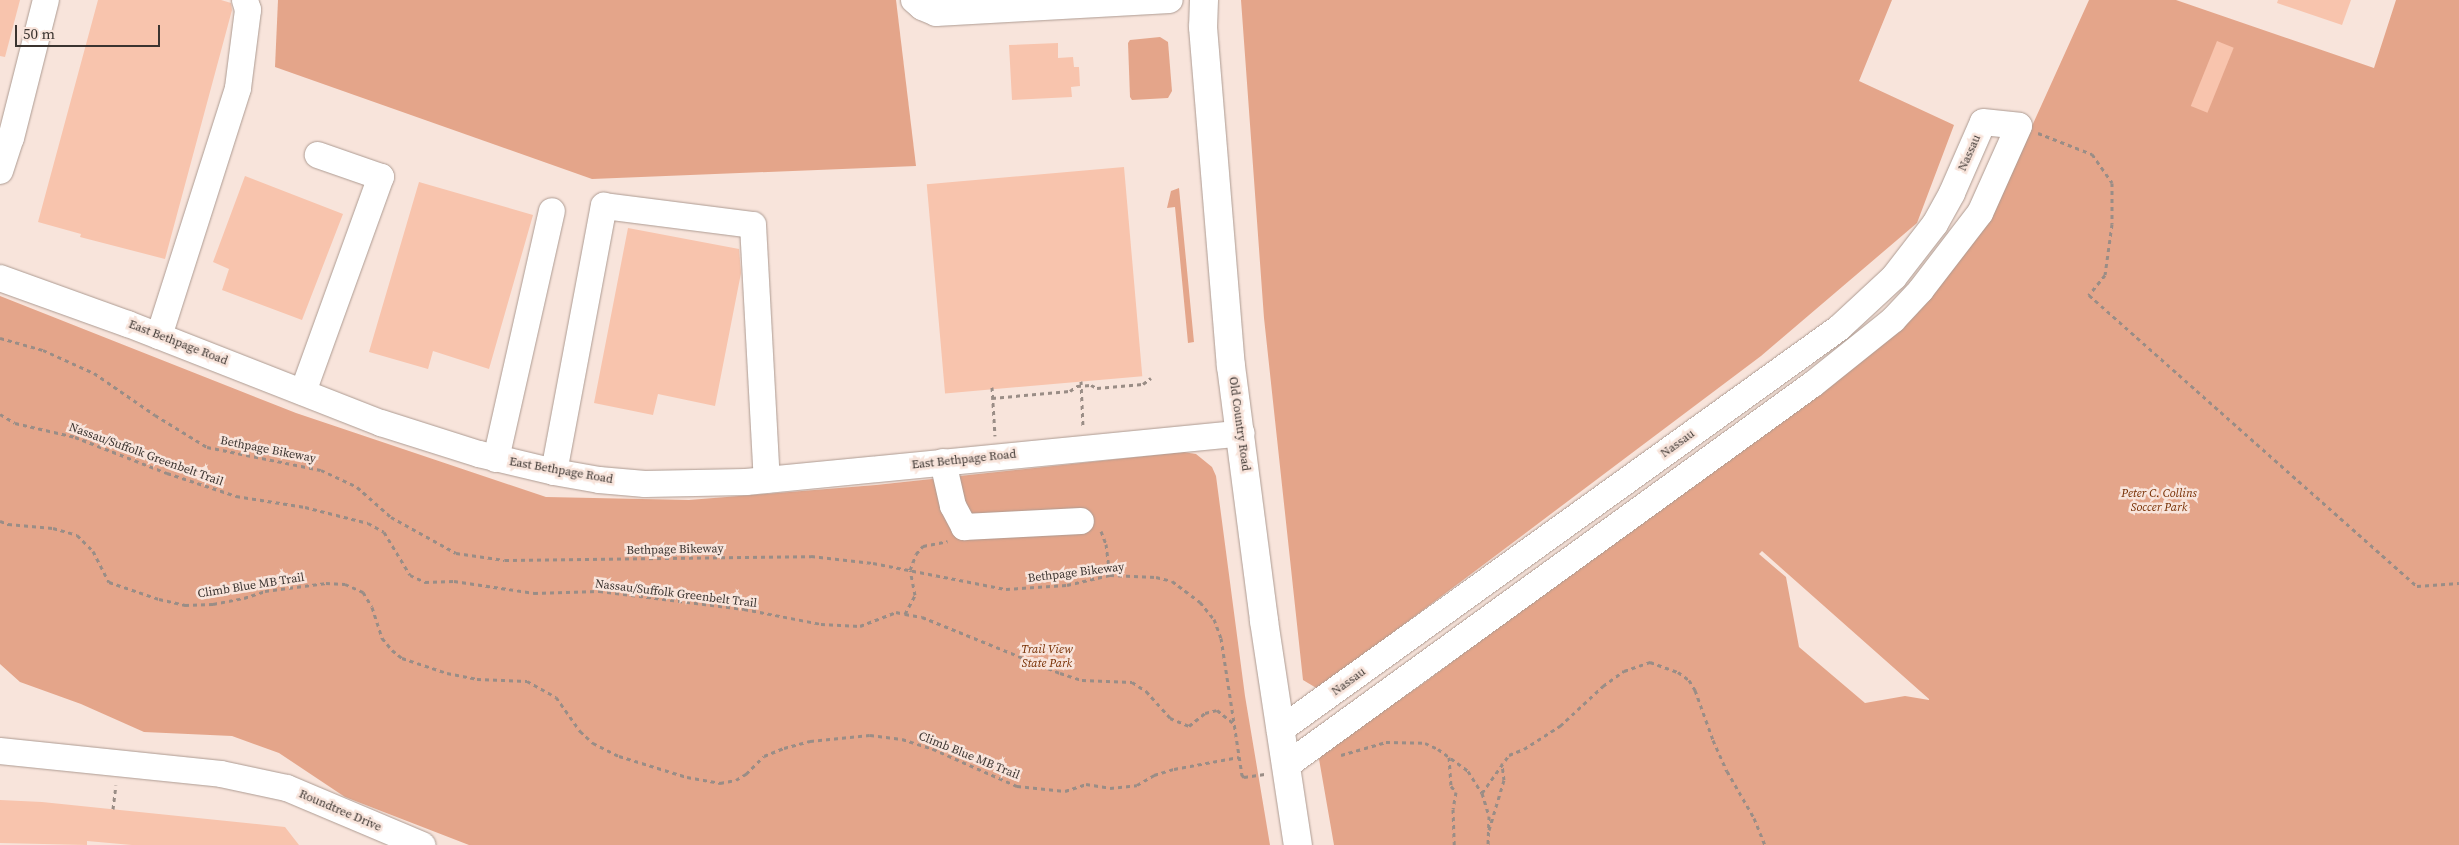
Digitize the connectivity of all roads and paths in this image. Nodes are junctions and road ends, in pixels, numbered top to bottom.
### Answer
1 (46, 0) edge
2 (245, 0) edge
3 (914, 0) edge
4 (1170, 0) edge
5 (1204, 0) edge
6 (2019, 126) junction
7 (318, 155) dead end
8 (0, 171) edge
9 (552, 211) dead end
10 (0, 278) edge
11 (159, 336) junction
12 (0, 338) edge
13 (1151, 378) dead end
14 (1081, 381) dead end
15 (1081, 386) junction
16 (992, 387) dead end
17 (303, 392) junction
18 (992, 398) junction
19 (0, 414) edge
20 (1084, 432) dead end
21 (1242, 433) junction
22 (995, 442) dead end
23 (496, 459) junction
24 (943, 462) junction
25 (554, 472) junction
26 (767, 480) junction
27 (0, 521) edge
28 (1081, 521) joint
29 (964, 527) junction
30 (910, 570) junction
31 (1110, 575) junction
32 (2459, 583) edge
33 (904, 614) junction
34 (1234, 724) junction
35 (1280, 730) junction
36 (0, 751) edge
37 (1239, 756) junction
38 (1449, 756) junction
39 (1333, 758) dead end
40 (1502, 762) junction
41 (1287, 765) junction
42 (1256, 775) dead end
43 (117, 776) dead end
44 (1482, 793) junction
45 (113, 809) dead end
46 (1488, 834) junction
47 (422, 845) edge
48 (1298, 845) edge
49 (1454, 845) edge
50 (1488, 845) edge
51 (1765, 845) edge

1 - 8 street
2 - 11 street
3 - 4 street
5 - 21 main road, Old Country Road
6 - 32 path
6 - 35 street, Nassau
6 - 41 street
7 - 17 street
9 - 23 street
10 - 11 street, East Bethpage Road
11 - 17 street, East Bethpage Road
12 - 30 path, Bethpage Bikeway
13 - 15 path
14 - 15 path
15 - 18 path
15 - 20 path
16 - 18 path
17 - 23 street, East Bethpage Road
18 - 22 path
19 - 33 path, Nassau/Suffolk Greenbelt Trail
21 - 24 street, East Bethpage Road
21 - 35 main road, Old Country Road
23 - 25 street, East Bethpage Road
24 - 26 street, East Bethpage Road
24 - 29 street
25 - 26 street, East Bethpage Road
25 - 26 street
27 - 37 path, Climb Blue MB Trail
28 - 29 street
28 - 31 path
29 - 30 path
30 - 31 path, Bethpage Bikeway
30 - 33 path
31 - 34 path, Bethpage Bikeway
33 - 34 path, Nassau/Suffolk Greenbelt Trail
34 - 37 path, Bethpage Bikeway
35 - 41 main road, Old Country Road
36 - 47 street, Roundtree Drive
37 - 42 path, Bethpage Bikeway
38 - 39 path
38 - 44 path
38 - 49 path
40 - 44 path
40 - 46 path
40 - 51 path
41 - 48 main road, Old Country Road
43 - 45 path
44 - 46 path
46 - 50 path

